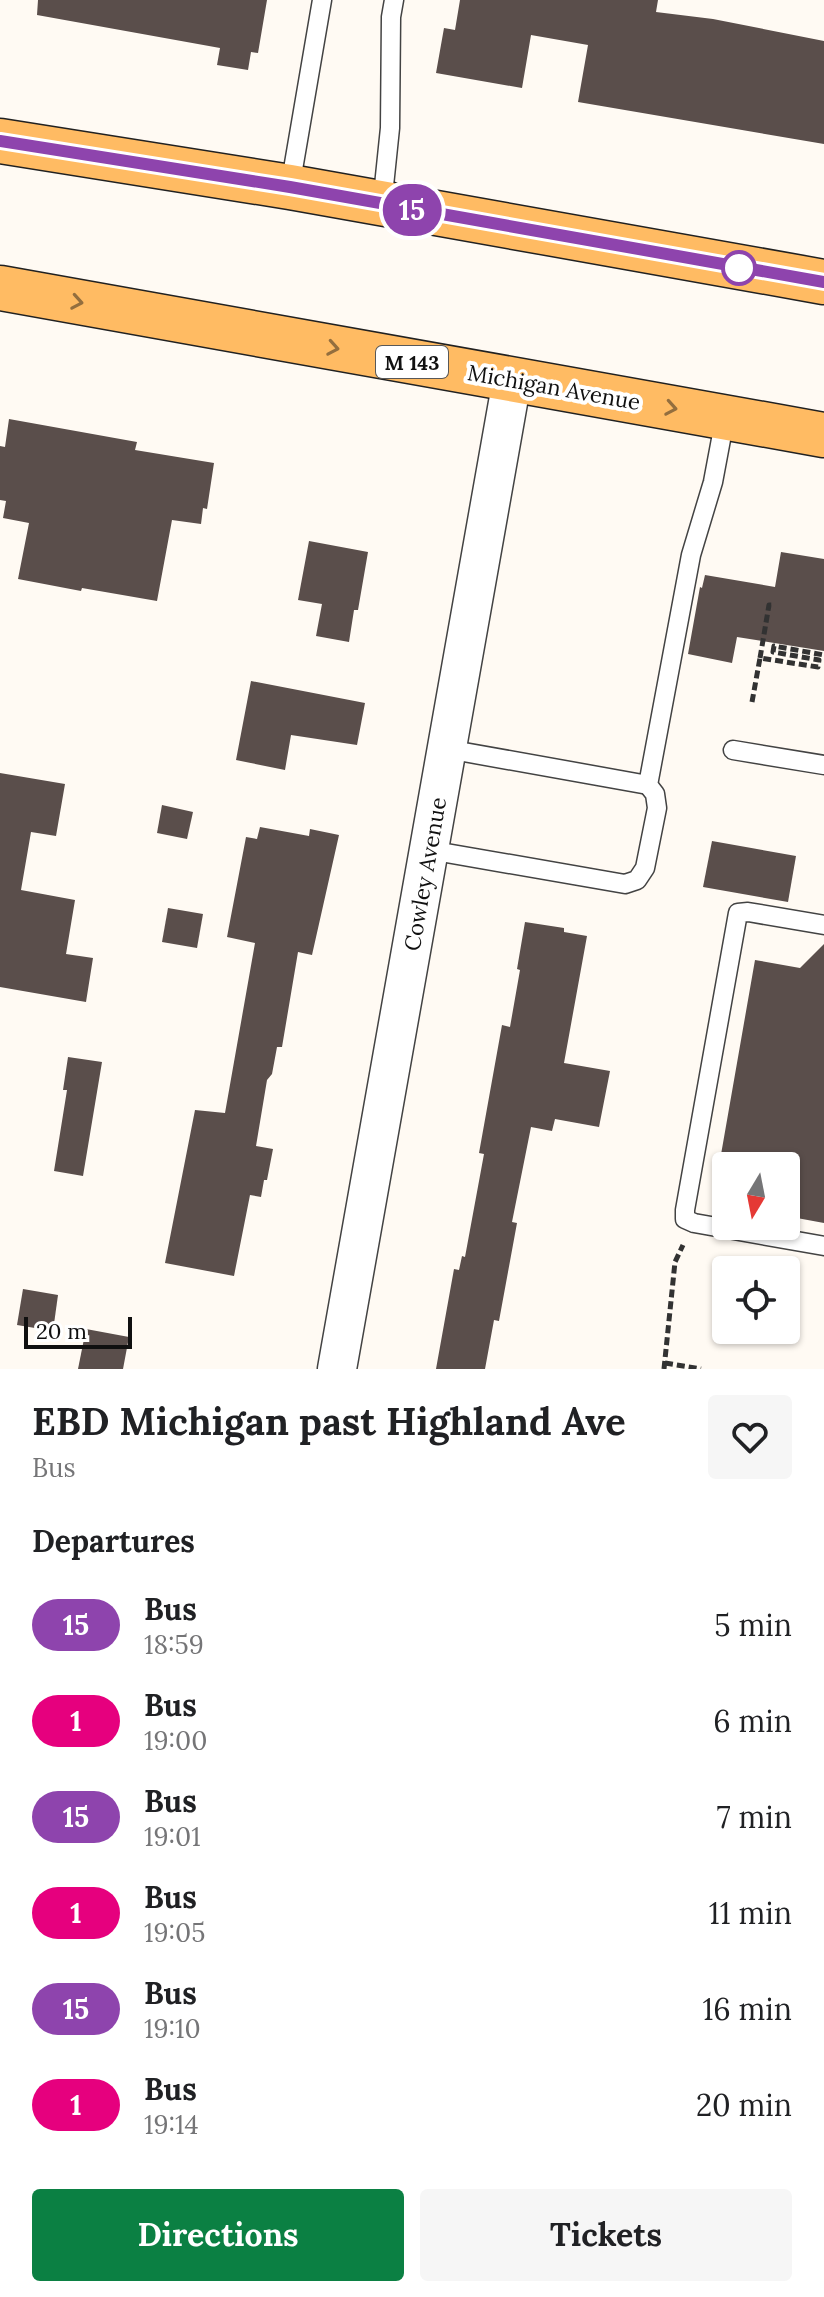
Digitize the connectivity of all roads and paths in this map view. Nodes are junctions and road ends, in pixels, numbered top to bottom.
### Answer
1 (322, 0) edge
2 (394, 0) edge
3 (0, 141) edge
4 (290, 187) junction
5 (382, 205) junction
6 (824, 282) edge
7 (0, 288) edge
8 (512, 380) junction
9 (725, 418) junction
10 (824, 435) edge
11 (772, 605) dead end
12 (824, 655) edge
13 (760, 658) junction
14 (752, 702) dead end
15 (447, 749) junction
16 (733, 750) dead end
17 (824, 765) edge
18 (648, 785) junction
19 (429, 850) junction
20 (824, 925) edge
21 (694, 1223) junction
22 (824, 1246) edge
23 (664, 1366) edge
24 (337, 1369) edge
25 (701, 1369) edge

1 - 4 lane
2 - 5 lane
3 - 4 main road
4 - 5 main road
5 - 6 main road
7 -> 8 main road, Michigan Avenue / M 143
8 -> 9 main road, Michigan Avenue / M 143
8 - 15 street, Cowley Avenue
9 - 10 main road, Michigan Avenue / M 143
9 - 18 lane
11 - 13 path
12 - 13 path
13 - 14 path
15 - 18 lane
15 - 19 street, Cowley Avenue
16 - 17 lane
18 - 19 lane
19 - 24 street, Cowley Avenue
20 - 21 lane
21 - 22 lane
21 - 23 path
23 - 25 path

